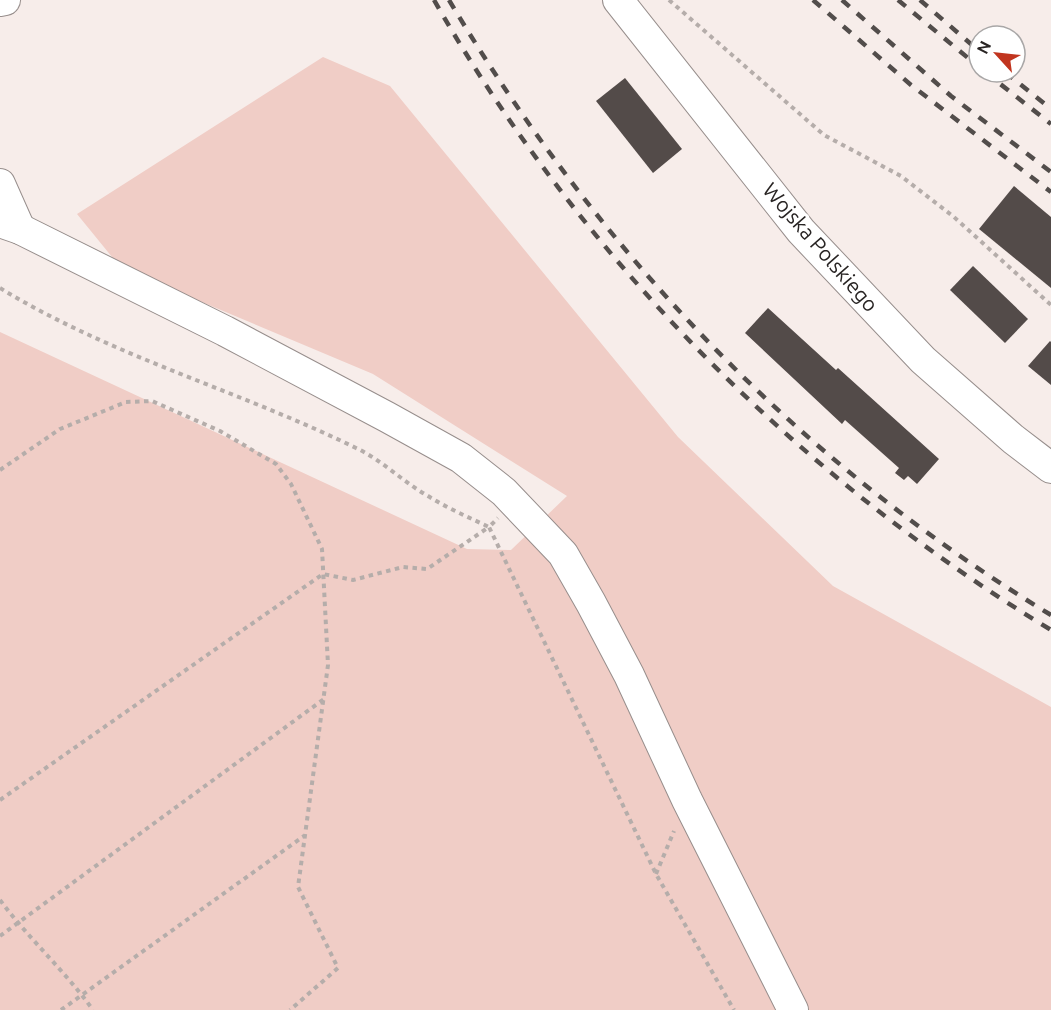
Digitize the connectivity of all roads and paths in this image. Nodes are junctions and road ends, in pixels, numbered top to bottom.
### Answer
1 (4, 0) edge
2 (618, 0) edge
3 (669, 0) edge
4 (0, 1) edge
5 (0, 184) edge
6 (10, 226) edge
7 (0, 288) edge
8 (1051, 305) edge
9 (1051, 468) edge
10 (0, 470) edge
11 (515, 504) junction
12 (489, 527) junction
13 (322, 574) junction
14 (324, 699) junction
15 (0, 800) edge
16 (687, 800) junction
17 (305, 836) junction
18 (656, 874) junction
19 (0, 900) edge
20 (17, 923) junction
21 (0, 936) edge
22 (82, 995) junction
23 (61, 1010) edge
24 (93, 1010) edge
25 (290, 1010) edge
26 (734, 1010) edge
27 (793, 1010) edge

1 - 4 street
2 - 9 street, Wojska Polskiego
3 - 8 path
5 - 6 street
6 - 11 street
7 - 12 path
10 - 13 path
11 - 12 path
11 - 16 street
12 - 13 path
12 - 18 path
13 - 14 path
13 - 15 path
14 - 17 path
14 - 20 path
16 - 18 path
16 - 27 street
17 - 22 path
17 - 25 path
18 - 26 path
19 - 20 path
20 - 21 path
20 - 22 path
22 - 23 path
22 - 24 path

